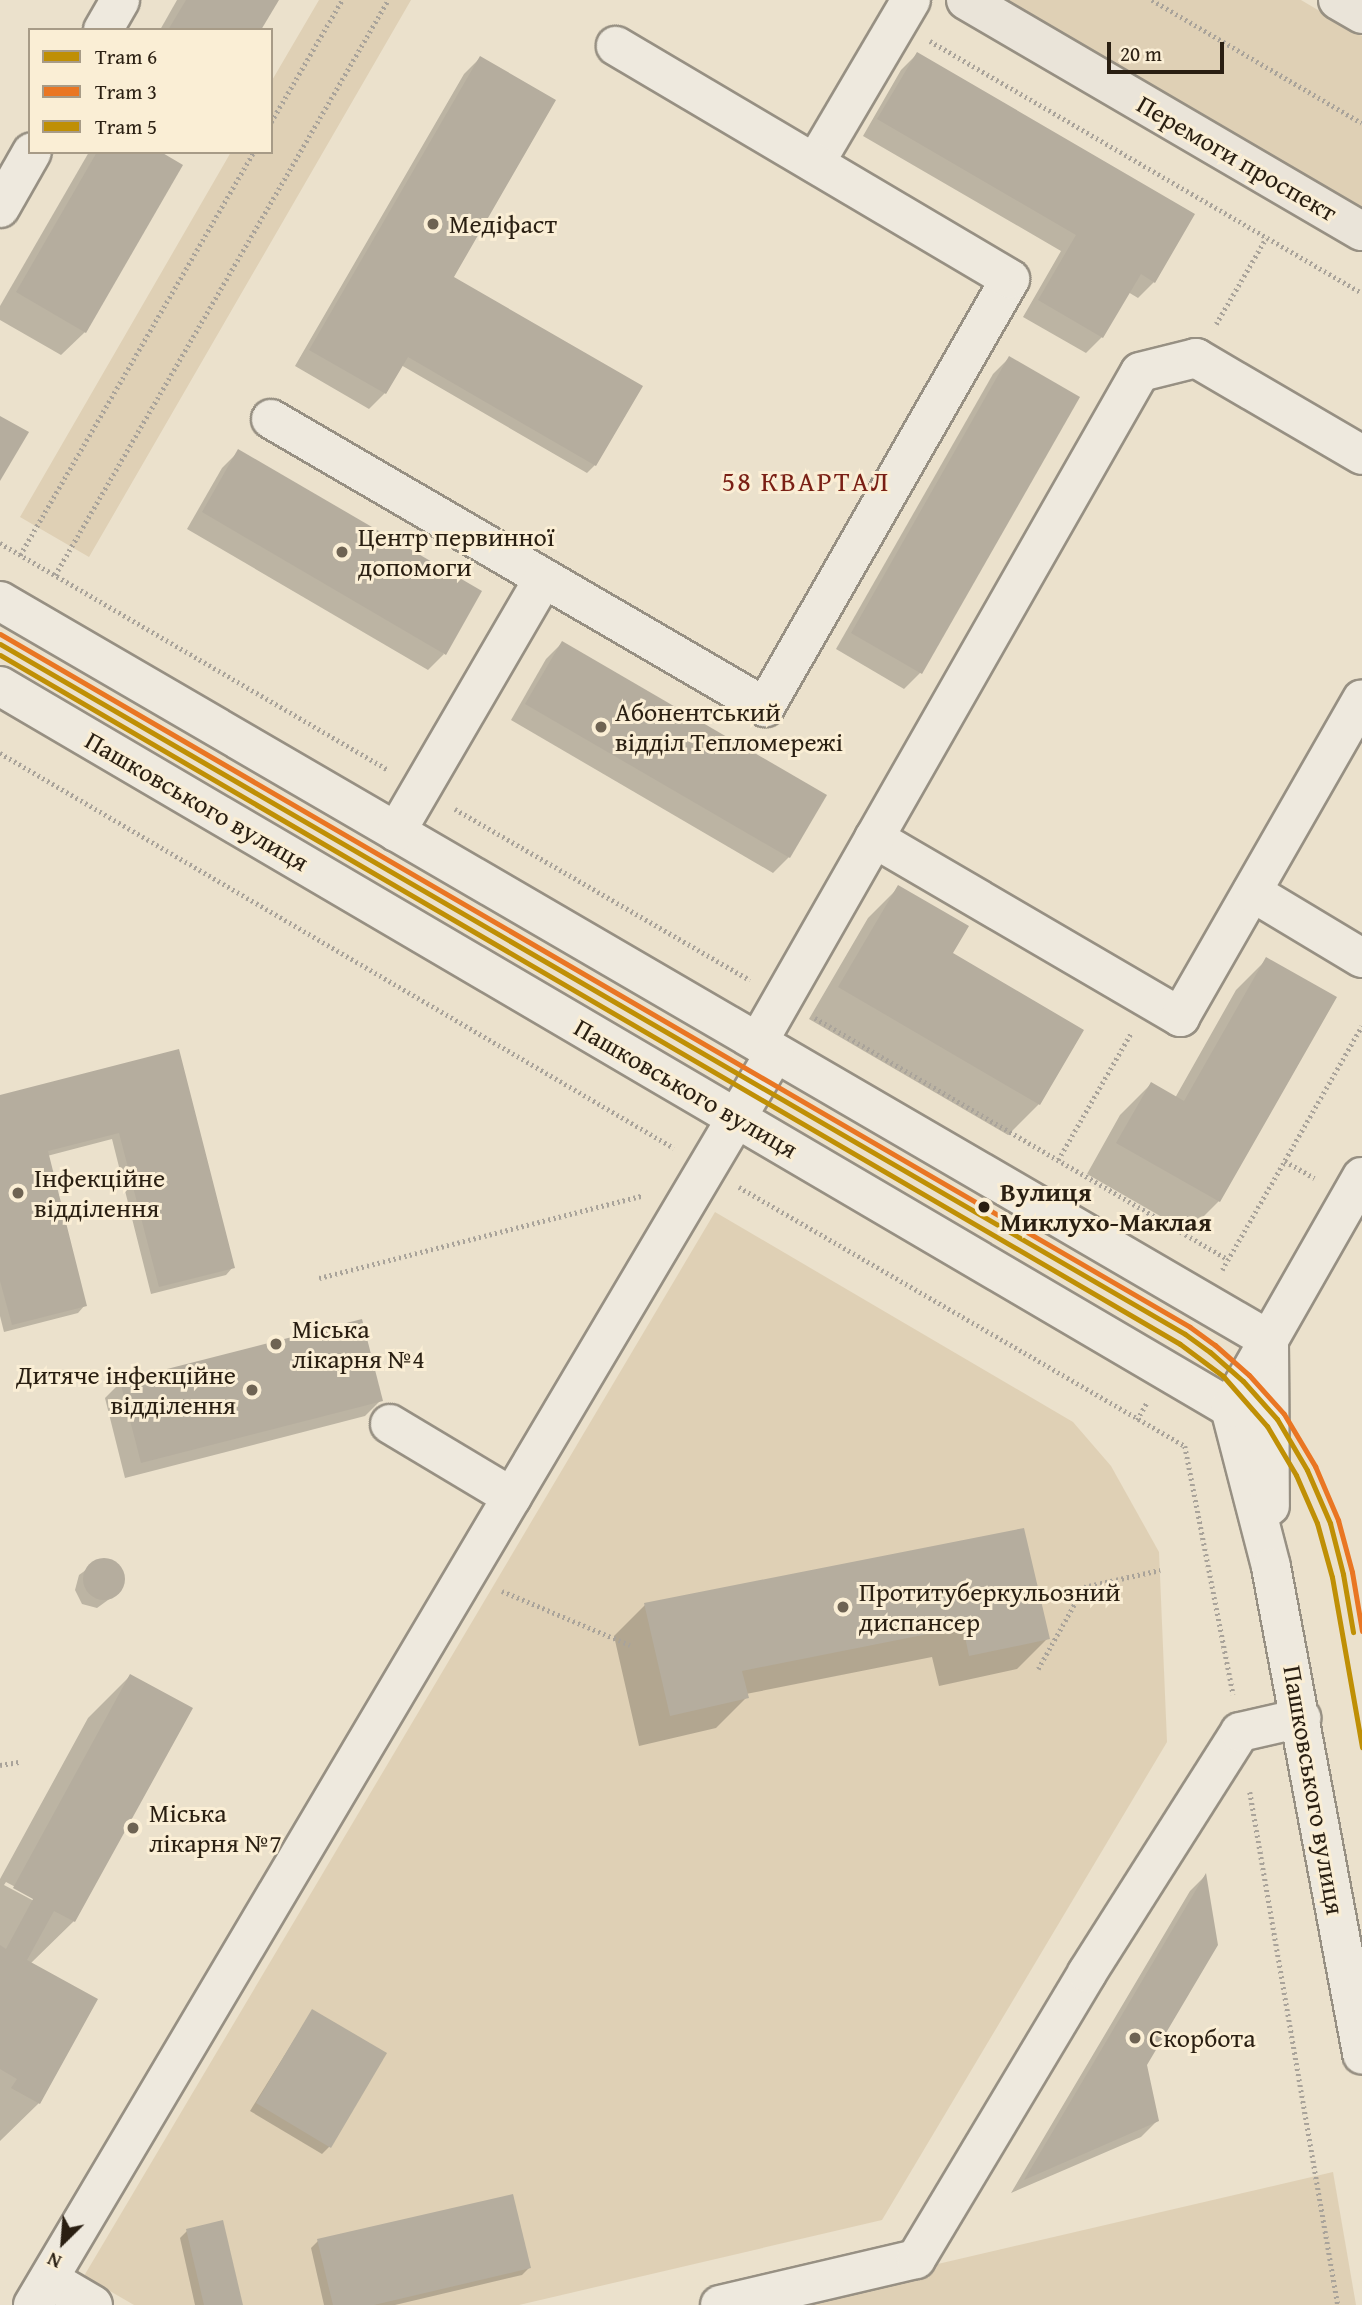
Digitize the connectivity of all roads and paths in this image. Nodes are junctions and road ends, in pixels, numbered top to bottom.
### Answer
1 (342, 0) edge
2 (388, 0) edge
3 (966, 0) edge
4 (1152, 0) edge
5 (1338, 0) edge
6 (905, 11) edge
7 (1362, 14) edge
8 (616, 46) dead end
9 (273, 119) edge
10 (1362, 123) edge
11 (31, 154) edge
12 (253, 154) edge
13 (815, 163) junction
14 (0, 208) edge
15 (1362, 231) edge
16 (1266, 237) junction
17 (1362, 293) edge
18 (1196, 358) junction
19 (271, 419) dead end
20 (1362, 455) edge
21 (0, 543) edge
22 (20, 555) junction
23 (55, 575) junction
24 (543, 579) junction
25 (0, 601) edge
26 (0, 686) edge
27 (1362, 699) edge
28 (0, 753) edge
29 (421, 789) junction
30 (396, 832) junction
31 (874, 838) junction
32 (1252, 892) junction
33 (1362, 958) edge
34 (782, 999) junction
35 (1150, 999) junction
36 (1362, 1026) edge
37 (766, 1048) junction
38 (737, 1117) junction
39 (1058, 1160) junction
40 (707, 1168) junction
41 (1362, 1177) edge
42 (651, 1193) dead end
43 (319, 1278) dead end
44 (1269, 1340) junction
45 (1230, 1408) junction
46 (390, 1424) dead end
47 (512, 1497) junction
48 (1271, 1567) junction
49 (1160, 1570) dead end
50 (466, 1575) junction
51 (630, 1645) dead end
52 (1038, 1669) dead end
53 (1301, 1718) junction
54 (1240, 1732) junction
55 (19, 1762) dead end
56 (0, 1765) edge
57 (1362, 2054) edge
58 (41, 2292) edge
59 (93, 2305) edge
60 (720, 2305) edge
61 (1338, 2305) edge

1 - 9 path
2 - 23 path
3 - 15 main road, Перемоги проспект
4 - 10 path
5 - 7 main road
6 - 13 street
6 - 16 path
8 - 13 street
11 - 14 street
12 - 22 path
13 - 24 street
16 - 17 path
16 - 18 path
18 - 20 street
18 - 31 street
19 - 24 street
21 - 22 path
22 - 23 path
23 - 29 path
24 - 29 street
25 - 30 street
26 - 38 street, Пашковського вулиця
27 - 32 street
28 - 40 path
29 - 30 street
29 - 34 path
30 - 37 street
31 - 34 street
31 - 35 street
32 - 33 street
32 - 35 street
34 - 37 street
34 - 39 path
35 - 39 path
36 - 39 path
37 - 38 street
37 - 44 street
38 - 40 street
38 - 45 street, Пашковського вулиця
40 - 47 street
40 - 54 path
41 - 44 street
42 - 43 path
44 - 45 street
44 - 48 street, Пашковського вулиця
45 - 48 street, Пашковського вулиця
46 - 47 street
47 - 50 street
48 - 53 street, Пашковського вулиця
49 - 52 path
50 - 51 path
50 - 58 street
53 - 54 street
53 - 57 street, Пашковського вулиця
54 - 60 street
54 - 61 path
55 - 56 path
58 - 59 street

